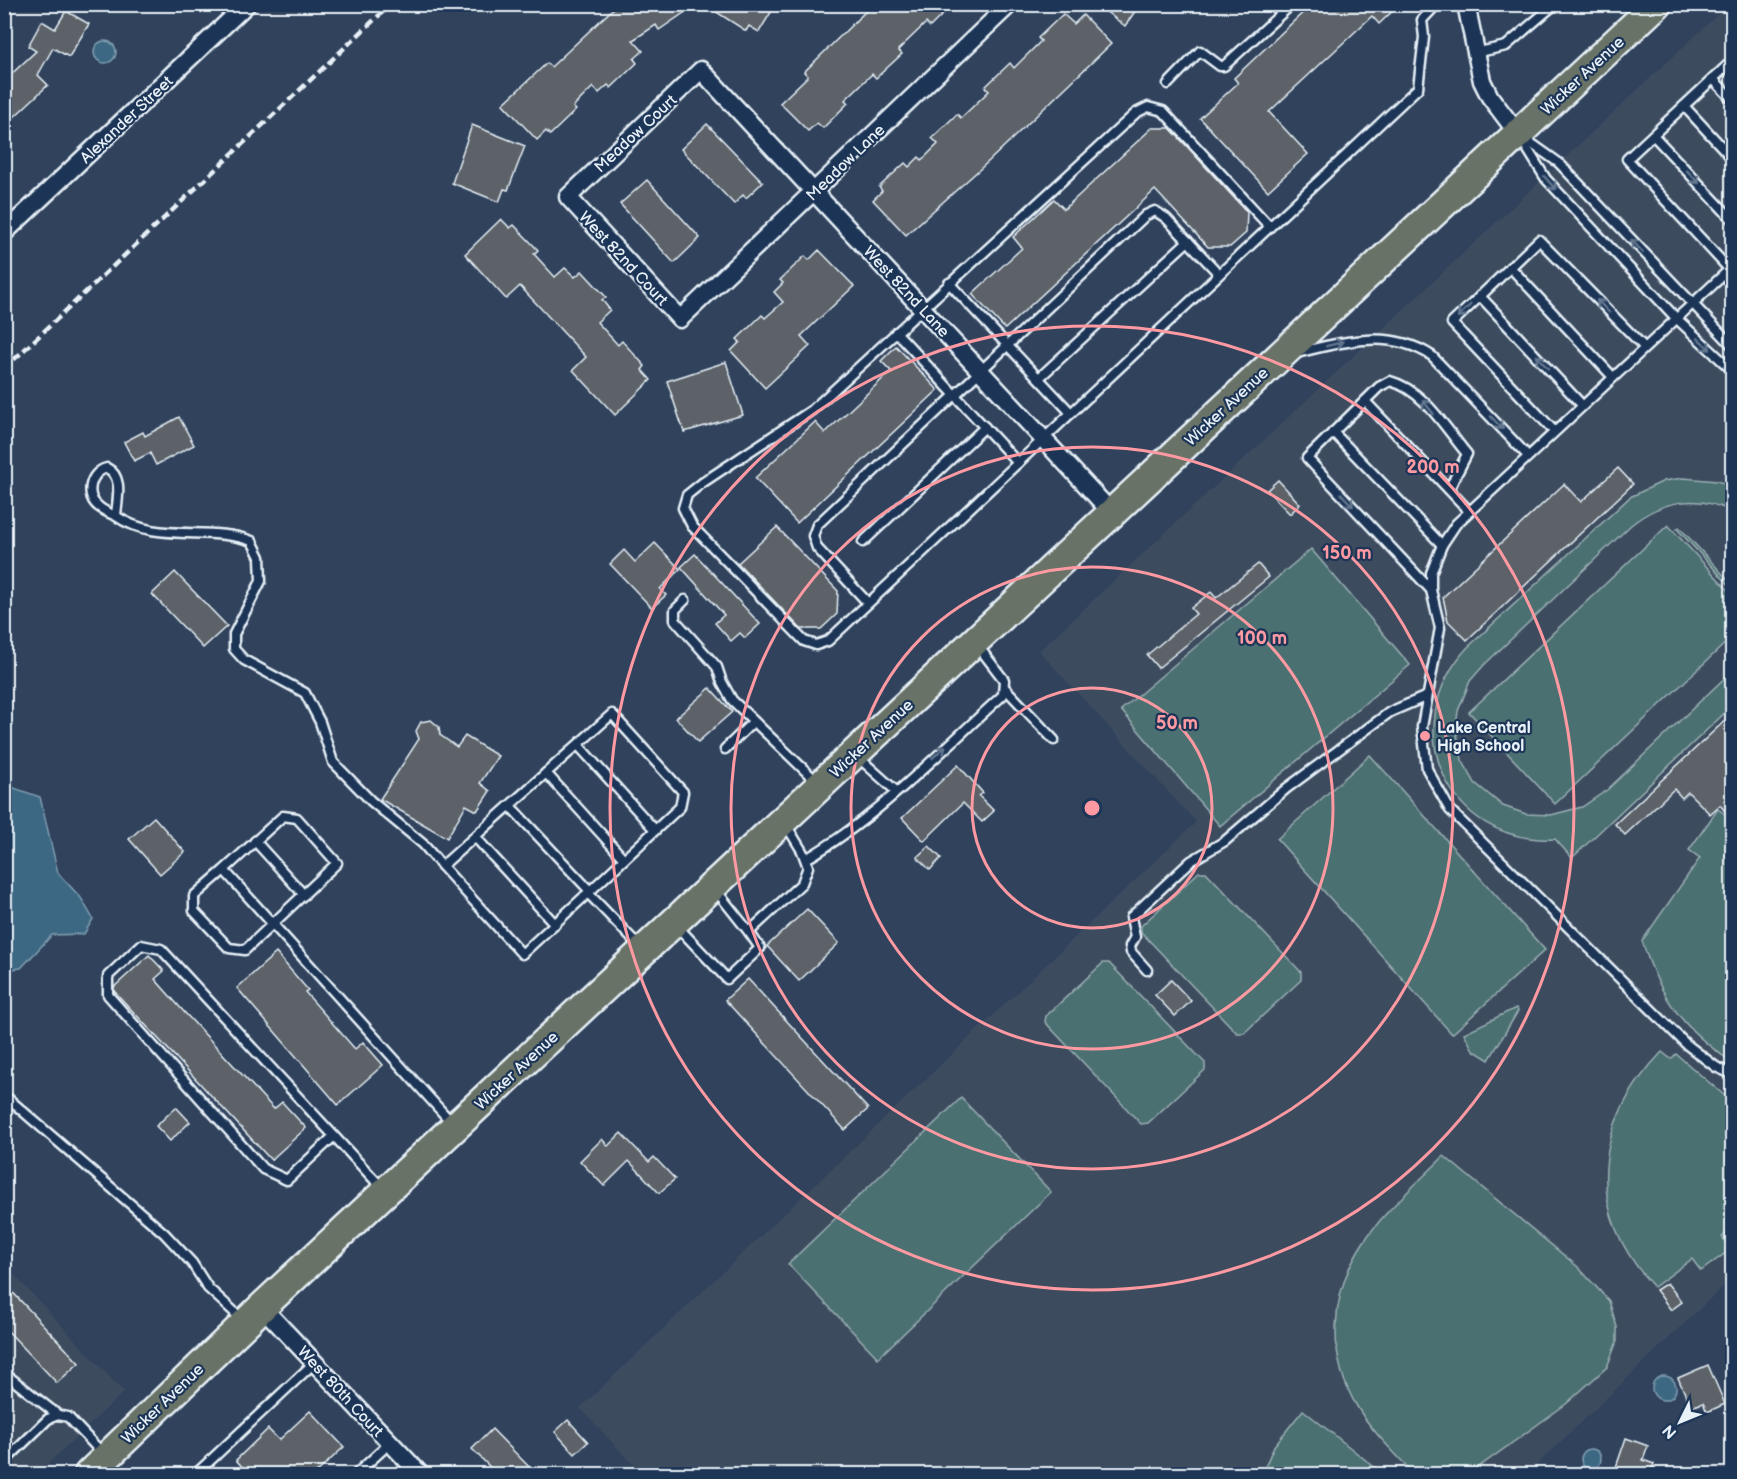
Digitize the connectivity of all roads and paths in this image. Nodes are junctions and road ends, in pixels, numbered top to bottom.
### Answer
1 (247, 4) edge
2 (1010, 4) edge
3 (1292, 4) edge
4 (1437, 4) edge
5 (1466, 4) edge
6 (1555, 4) edge
7 (1648, 8) edge
8 (1475, 53) junction
9 (1732, 61) edge
10 (701, 70) joint
11 (1713, 79) junction
12 (1168, 84) dead end
13 (1732, 99) edge
14 (1684, 106) junction
15 (1518, 134) junction
16 (1653, 135) junction
17 (1732, 158) edge
18 (815, 190) junction
19 (568, 196) joint
20 (1732, 219) edge
21 (1270, 227) junction
22 (4, 233) edge
23 (1188, 241) junction
24 (1510, 267) junction
25 (1731, 268) edge
26 (1219, 274) junction
27 (948, 283) junction
28 (1480, 296) junction
29 (1691, 304) junction
30 (922, 307) junction
31 (1676, 318) junction
32 (680, 319) joint
33 (896, 332) junction
34 (1007, 345) junction
35 (1732, 345) edge
36 (1644, 347) junction
37 (1278, 358) junction
38 (980, 370) junction
39 (1732, 370) edge
40 (1612, 376) junction
41 (1039, 378) junction
42 (954, 395) junction
43 (1365, 401) junction
44 (1582, 405) junction
45 (1071, 413) junction
46 (985, 427) junction
47 (1554, 431) junction
48 (1333, 432) junction
49 (1044, 438) junction
50 (1527, 455) junction
51 (1018, 463) junction
52 (1449, 489) junction
53 (1469, 511) junction
54 (1112, 513) junction
55 (116, 516) junction
56 (863, 542) dead end
57 (1442, 545) junction
58 (1431, 590) junction
59 (685, 600) dead end
60 (868, 603) junction
61 (974, 641) junction
62 (1004, 687) junction
63 (1427, 696) junction
64 (753, 722) junction
65 (1054, 740) dead end
66 (578, 745) junction
67 (725, 749) dead end
68 (854, 754) junction
69 (546, 774) junction
70 (820, 785) junction
71 (896, 791) junction
72 (510, 806) junction
73 (783, 820) junction
74 (655, 830) junction
75 (475, 837) junction
76 (255, 842) junction
77 (806, 859) junction
78 (624, 860) junction
79 (442, 866) junction
80 (224, 870) junction
81 (712, 886) junction
82 (589, 892) junction
83 (304, 895) junction
84 (674, 922) junction
85 (273, 924) junction
86 (555, 924) junction
87 (749, 932) junction
88 (643, 951) junction
89 (1147, 970) dead end
90 (1732, 1074) edge
91 (4, 1095) edge
92 (455, 1126) junction
93 (334, 1136) junction
94 (386, 1191) junction
95 (254, 1314) junction
96 (314, 1363) junction
97 (4, 1373) edge
98 (58, 1414) junction
99 (390, 1443) junction
100 (4, 1462) edge
101 (98, 1466) edge
102 (199, 1471) dead end
103 (356, 1474) edge
104 (420, 1474) edge

1 - 22 street, Alexander Street
2 - 18 street, Meadow Lane
3 - 12 lane
4 - 21 lane
5 - 8 street
6 - 8 lane
7 - 15 highway, Wicker Avenue
8 - 15 street
9 - 11 lane
10 - 18 street, West 82nd Lane
10 - 19 street, Meadow Court
11 - 13 lane
11 - 14 lane
14 - 16 lane
14 - 17 lane
29 -> 15 lane
15 -> 31 lane
15 - 37 highway, Wicker Avenue
16 -> 20 lane
16 - 25 lane
18 - 30 street, West 82nd Lane
18 - 32 street, Meadow Lane
19 - 32 street, West 82nd Court
21 - 26 lane
21 - 27 lane
23 - 26 lane
23 - 34 lane
23 - 41 lane
24 - 28 lane
36 -> 24 lane
24 - 40 lane
25 - 29 lane
26 - 45 lane
27 - 30 lane
27 - 34 lane
44 -> 28 lane
28 -> 47 lane
29 - 31 lane
29 - 35 lane
30 - 33 lane
30 - 38 street, West 82nd Lane
31 - 36 lane
31 -> 39 lane
33 - 42 lane
33 - 60 lane
34 - 38 lane
34 - 41 lane
36 - 40 lane
37 -> 50 lane
37 - 54 highway, Wicker Avenue
38 - 42 lane
38 - 49 street, West 82nd Lane
40 - 44 lane
41 - 45 lane
42 - 46 lane
42 - 60 lane
43 - 48 lane
43 - 52 lane
52 -> 43 lane
44 - 47 lane
45 - 49 lane
46 - 51 lane
46 - 56 lane
47 - 50 lane
48 - 57 lane
48 -> 58 lane
49 - 51 lane
49 - 54 street, West 82nd Lane
50 - 53 lane
51 - 60 lane
52 - 53 lane
53 - 57 lane
54 - 61 highway, Wicker Avenue
55 - 55 lane
55 - 79 lane
57 - 58 lane
58 - 63 lane
59 - 64 lane
61 - 62 lane
61 - 68 highway, Wicker Avenue
62 - 65 lane
71 -> 62 lane
63 - 89 lane
63 - 90 lane
64 - 67 lane
64 - 70 lane
66 - 69 lane
66 - 74 lane
66 - 74 lane
68 - 70 highway, Wicker Avenue
68 - 71 lane
69 - 72 lane
69 - 78 lane
70 - 73 highway, Wicker Avenue
71 - 77 lane
72 - 75 lane
72 - 82 lane
73 - 77 lane
73 - 81 highway, Wicker Avenue
74 - 78 lane
75 - 79 lane
75 - 86 lane
76 - 80 lane
76 - 83 lane
76 - 83 lane
77 - 87 lane
78 - 82 lane
79 - 86 lane
80 - 85 lane
80 - 85 lane
81 - 84 highway, Wicker Avenue
81 - 87 lane
82 - 86 lane
82 - 88 lane
83 - 85 lane
84 - 87 lane
84 - 88 highway, Wicker Avenue
85 - 92 lane
88 - 92 highway, Wicker Avenue
91 - 95 lane
92 - 94 highway, Wicker Avenue
93 - 93 lane
93 - 94 lane
94 - 95 highway, Wicker Avenue
95 - 96 street, West 80th Court
95 - 101 highway, Wicker Avenue
96 - 99 street, West 80th Court
96 - 102 lane
97 - 98 lane
98 - 100 lane
98 - 101 lane
99 - 103 lane
99 - 104 street, West 80th Court

